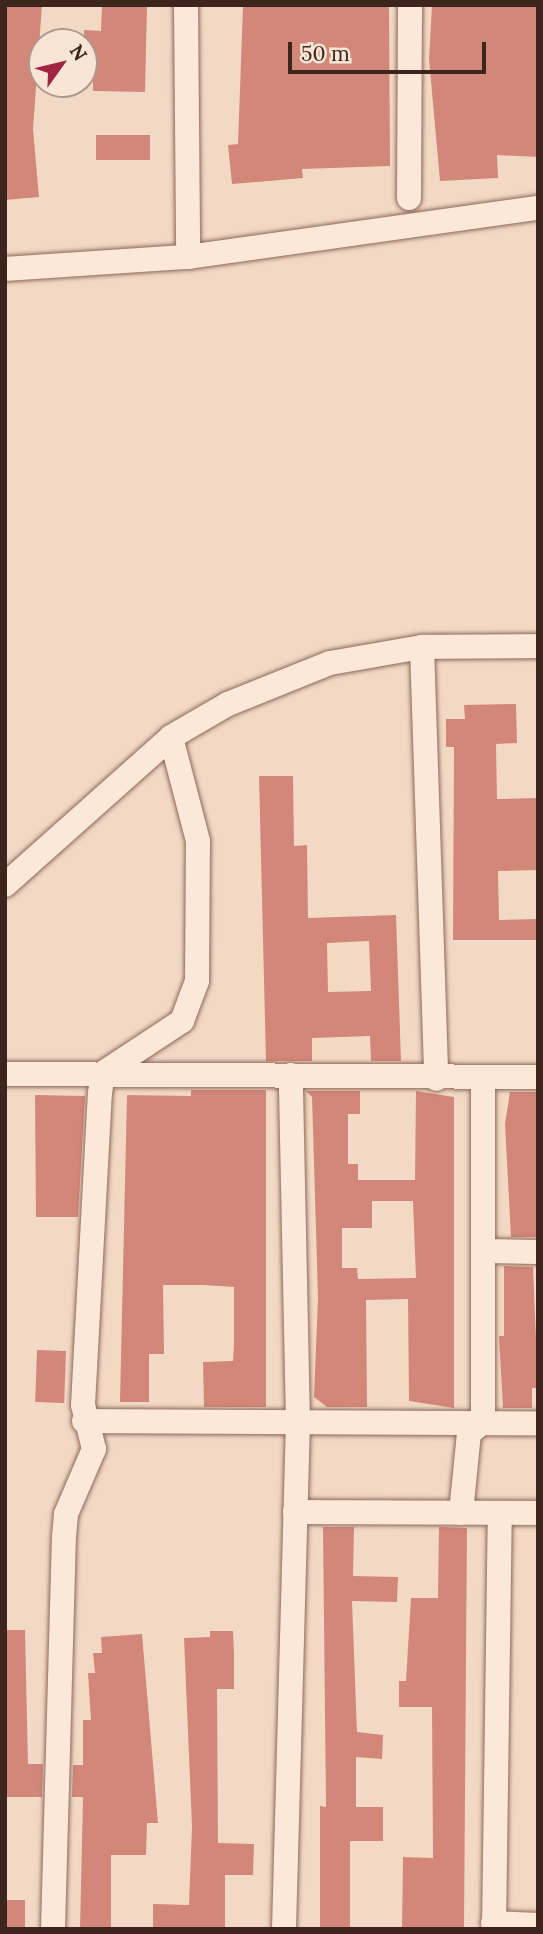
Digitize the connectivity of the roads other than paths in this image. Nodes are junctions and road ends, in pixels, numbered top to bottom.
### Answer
1 (186, 5) edge
2 (410, 5) edge
3 (409, 198) dead end
4 (538, 208) edge
5 (188, 257) junction
6 (5, 269) edge
7 (538, 646) edge
8 (422, 647) junction
9 (171, 737) junction
10 (5, 885) edge
11 (103, 1073) junction
12 (5, 1074) edge
13 (291, 1075) junction
14 (538, 1077) edge
15 (436, 1079) junction
16 (483, 1079) junction
17 (486, 1251) junction
18 (538, 1252) edge
19 (84, 1421) junction
20 (483, 1422) junction
21 (298, 1423) junction
22 (538, 1423) edge
23 (295, 1512) junction
24 (461, 1513) junction
25 (500, 1513) junction
26 (538, 1513) edge
27 (538, 1925) edge
28 (493, 1926) edge
29 (53, 1929) edge
30 (284, 1929) edge

1 - 5 street
2 - 3 street
4 - 5 street
5 - 6 street
7 - 8 street
8 - 9 street
8 - 15 street
9 - 10 street
9 - 11 street
11 - 12 street
11 - 13 street
11 - 19 street
13 - 15 street
13 - 21 street
14 - 16 street
15 - 16 street
16 - 17 street
17 - 18 street
17 - 20 street
19 - 21 street
19 - 29 street
20 - 21 street
20 - 22 street
20 - 24 street
21 - 23 street
23 - 24 street
23 - 30 street
24 - 25 street
25 - 26 street
25 - 28 street
27 - 28 street

